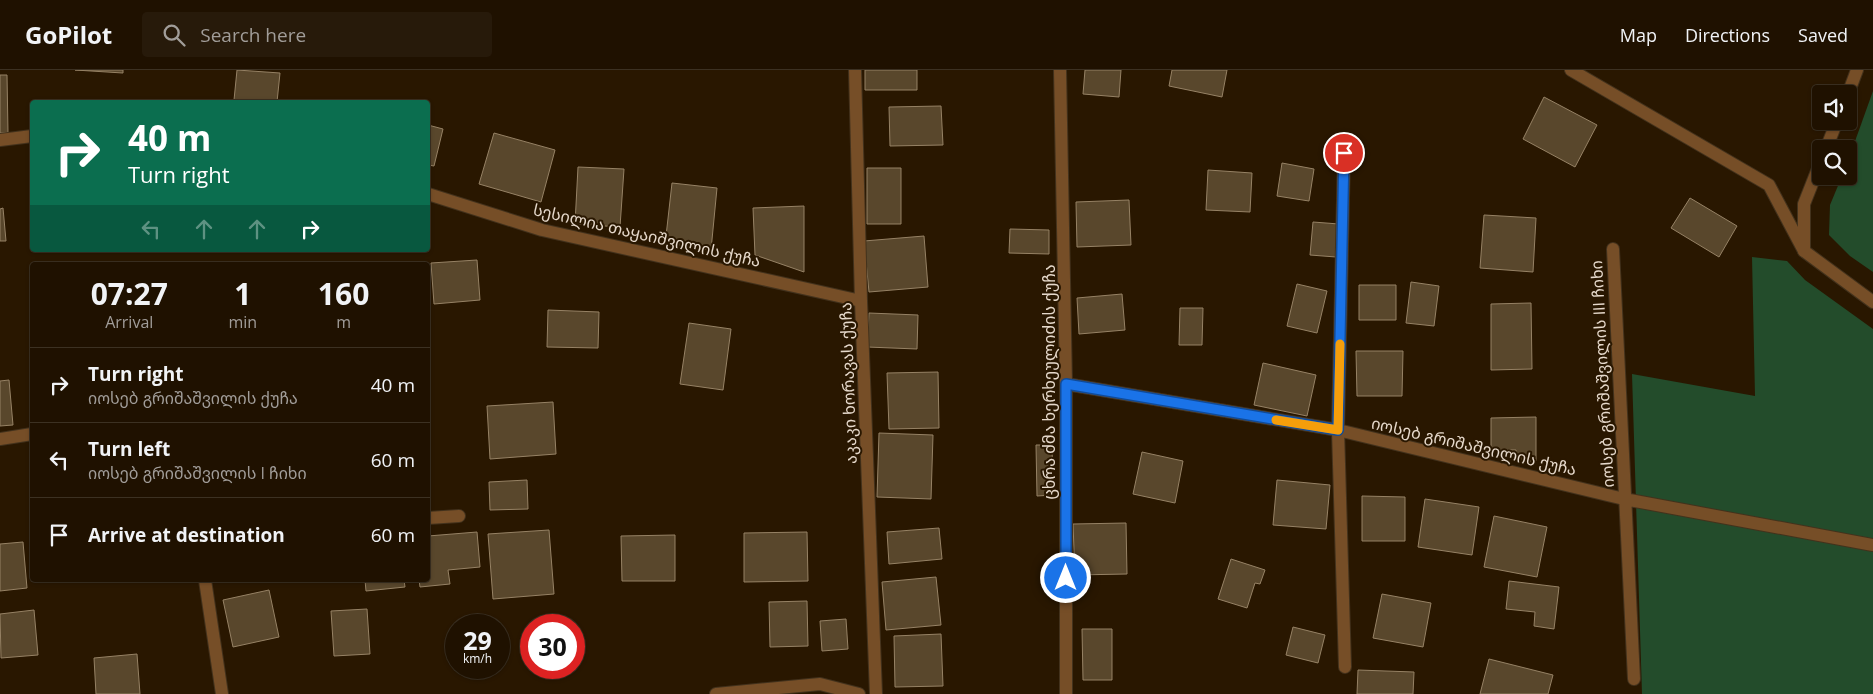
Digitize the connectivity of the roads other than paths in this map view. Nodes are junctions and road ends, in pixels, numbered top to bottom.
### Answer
1 (855, 70) edge
2 (1060, 70) edge
3 (1571, 70) edge
4 (1857, 70) edge
5 (1851, 85) edge
6 (30, 136) edge
7 (0, 140) edge
8 (1344, 153) dead end
9 (1812, 184) edge
10 (430, 195) edge
11 (1613, 249) dead end
12 (1804, 251) junction
13 (861, 301) junction
14 (1873, 302) edge
15 (1066, 384) junction
16 (1338, 430) junction
17 (30, 434) edge
18 (0, 439) edge
19 (1624, 499) junction
20 (459, 516) dead end
21 (430, 518) edge
22 (1873, 545) edge
23 (204, 582) edge
24 (1344, 667) dead end
25 (1634, 679) dead end
26 (222, 694) edge
27 (716, 694) edge
28 (859, 694) edge
29 (876, 694) edge
30 (1066, 694) edge

1 - 13 street, აკაკი ხორავას ქუჩა
2 - 15 street, ცხრა ძმა ხერხეულიძის ქუჩა
3 - 12 street
4 - 5 street
6 - 7 street
8 - 16 street
9 - 12 street
10 - 13 street, სესილია თაყაიშვილის ქუჩა
11 - 19 street, იოსებ გრიშაშვილის III ჩიხი
12 - 14 street
13 - 29 street, აკაკი ხორავას ქუჩა
15 - 16 street, იოსებ გრიშაშვილის ქუჩა
15 - 30 street, ცხრა ძმა ხერხეულიძის ქუჩა
16 - 19 street, იოსებ გრიშაშვილის ქუჩა
16 - 24 street
17 - 18 street
19 - 22 street, იოსებ გრიშაშვილის ქუჩა
19 - 25 street, იოსებ გრიშაშვილის III ჩიხი
20 - 21 street
23 - 26 street
27 - 28 street

